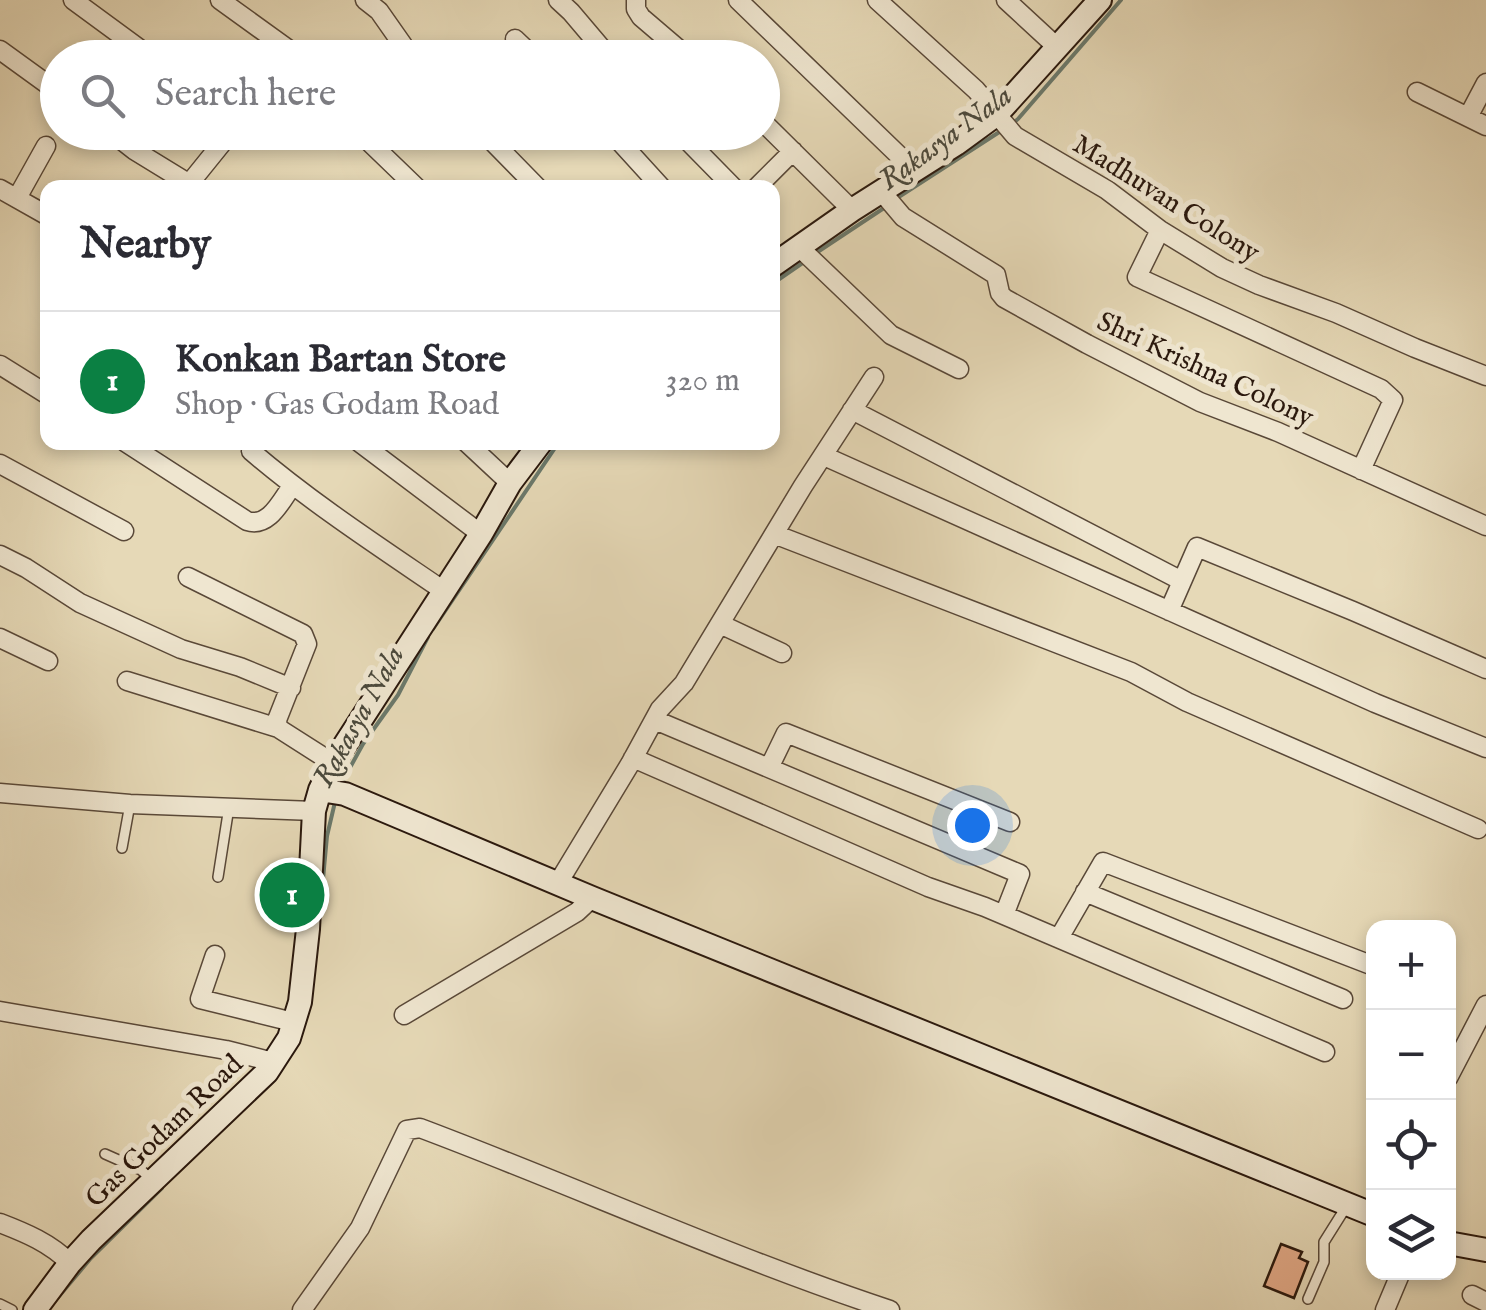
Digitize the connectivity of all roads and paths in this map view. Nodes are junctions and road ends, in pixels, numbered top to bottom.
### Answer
1 (73, 0) edge
2 (220, 0) edge
3 (365, 0) edge
4 (558, 0) edge
5 (636, 0) edge
6 (738, 0) edge
7 (877, 0) edge
8 (1006, 0) edge
9 (1100, 0) edge
10 (127, 40) edge
11 (276, 40) edge
12 (400, 40) edge
13 (595, 40) edge
14 (668, 40) edge
15 (779, 40) edge
16 (780, 41) edge
17 (1058, 48) junction
18 (0, 50) edge
19 (40, 79) edge
20 (1486, 83) edge
21 (1417, 92) dead end
22 (1468, 117) junction
23 (1005, 124) junction
24 (1486, 126) edge
25 (780, 139) edge
26 (44, 150) edge
27 (134, 150) edge
28 (219, 150) edge
29 (378, 150) edge
30 (501, 150) edge
31 (627, 150) edge
32 (697, 150) edge
33 (792, 151) junction
34 (914, 170) junction
35 (182, 180) edge
36 (196, 180) edge
37 (410, 180) edge
38 (530, 180) edge
39 (655, 180) edge
40 (726, 180) edge
41 (764, 180) edge
42 (0, 188) edge
43 (17, 198) junction
44 (889, 200) junction
45 (852, 210) junction
46 (40, 211) edge
47 (1160, 230) junction
48 (807, 255) junction
49 (780, 263) edge
50 (0, 365) edge
51 (959, 370) dead end
52 (874, 376) dead end
53 (1486, 376) edge
54 (40, 390) edge
55 (852, 410) junction
56 (137, 450) edge
57 (370, 450) edge
58 (475, 450) edge
59 (535, 450) edge
60 (250, 451) dead end
61 (824, 456) junction
62 (0, 464) edge
63 (1361, 470) junction
64 (510, 483) junction
65 (292, 486) junction
66 (1486, 526) edge
67 (124, 531) dead end
68 (481, 534) junction
69 (774, 534) junction
70 (0, 555) edge
71 (188, 577) dead end
72 (1182, 581) junction
73 (444, 591) junction
74 (1169, 611) junction
75 (720, 624) junction
76 (0, 638) edge
77 (782, 653) dead end
78 (48, 661) dead end
79 (1486, 669) edge
80 (126, 681) dead end
81 (291, 688) junction
82 (654, 720) junction
83 (278, 728) junction
84 (1486, 748) edge
85 (633, 758) junction
86 (334, 762) junction
87 (768, 768) junction
88 (0, 794) edge
89 (328, 797) junction
90 (130, 804) junction
91 (230, 808) junction
92 (1010, 822) dead end
93 (1478, 829) dead end
94 (122, 848) dead end
95 (218, 877) dead end
96 (558, 883) junction
97 (1086, 892) junction
98 (592, 898) junction
99 (1004, 915) junction
100 (1059, 938) junction
101 (215, 955) dead end
102 (1366, 962) edge
103 (1342, 998) dead end
104 (1486, 1005) edge
105 (0, 1011) edge
106 (404, 1015) dead end
107 (293, 1022) junction
108 (1326, 1052) dead end
109 (273, 1062) junction
110 (1456, 1063) edge
111 (106, 1154) dead end
112 (154, 1180) junction
113 (1348, 1205) junction
114 (1366, 1212) edge
115 (0, 1222) edge
116 (1456, 1245) edge
117 (1486, 1250) edge
118 (70, 1263) junction
119 (1398, 1280) edge
120 (1308, 1299) dead end
121 (0, 1304) edge
122 (307, 1309) edge
123 (12, 1310) edge
124 (35, 1310) edge
125 (890, 1310) edge
126 (1385, 1310) edge

1 - 10 street
2 - 11 street
3 - 12 street
4 - 13 street
5 - 14 street
6 - 15 street
7 - 23 street, Madhuvan Colony
8 - 17 street
9 - 17 main road
16 - 34 street
17 - 23 main road
18 - 19 street
20 - 22 street
21 - 22 street
22 - 24 street
23 - 34 main road
23 - 47 street, Madhuvan Colony
25 - 33 street
26 - 43 street
27 - 35 street
28 - 36 street
29 - 37 street
30 - 38 street
31 - 39 street
32 - 40 street
33 - 41 street
33 - 45 street
34 - 44 main road
42 - 43 street
43 - 46 street
44 - 45 main road
44 - 63 street, Shri Krishna Colony
45 - 48 main road
47 - 53 street, Madhuvan Colony
47 - 63 street
48 - 49 main road
48 - 51 street
50 - 54 street
52 - 55 street
55 - 61 street
55 - 72 street
56 - 65 street
57 - 68 street
58 - 64 street
59 - 64 main road, Gas Godam Road
60 - 65 street
61 - 69 street
61 - 74 street
62 - 67 street
63 - 66 street, Shri Krishna Colony
64 - 68 main road, Gas Godam Road
65 - 73 street
68 - 73 main road, Gas Godam Road
69 - 75 street
69 - 93 street
70 - 81 street
71 - 81 street
72 - 74 street
72 - 79 street
73 - 86 main road, Gas Godam Road
74 - 84 street
75 - 77 street
75 - 82 street
76 - 78 street
80 - 83 street
81 - 83 street
82 - 85 street
82 - 87 street
83 - 86 street
85 - 96 street
85 - 99 street
86 - 89 main road, Gas Godam Road
87 - 92 street
87 - 99 street
88 - 90 street
89 - 91 street
89 - 96 main road
89 - 107 main road, Gas Godam Road
90 - 91 street
90 - 94 lane
91 - 95 lane
96 - 98 main road
97 - 100 street
97 - 102 street
97 - 103 street
98 - 106 street
98 - 113 main road
99 - 100 street
100 - 108 street
101 - 107 street
104 - 110 street
105 - 109 street
107 - 109 main road, Gas Godam Road
109 - 112 main road, Gas Godam Road
111 - 112 lane
112 - 118 main road, Gas Godam Road
113 - 114 main road
113 - 120 lane
115 - 118 street
116 - 117 main road
118 - 124 main road, Gas Godam Road
119 - 126 street
121 - 123 lane
122 - 125 street

